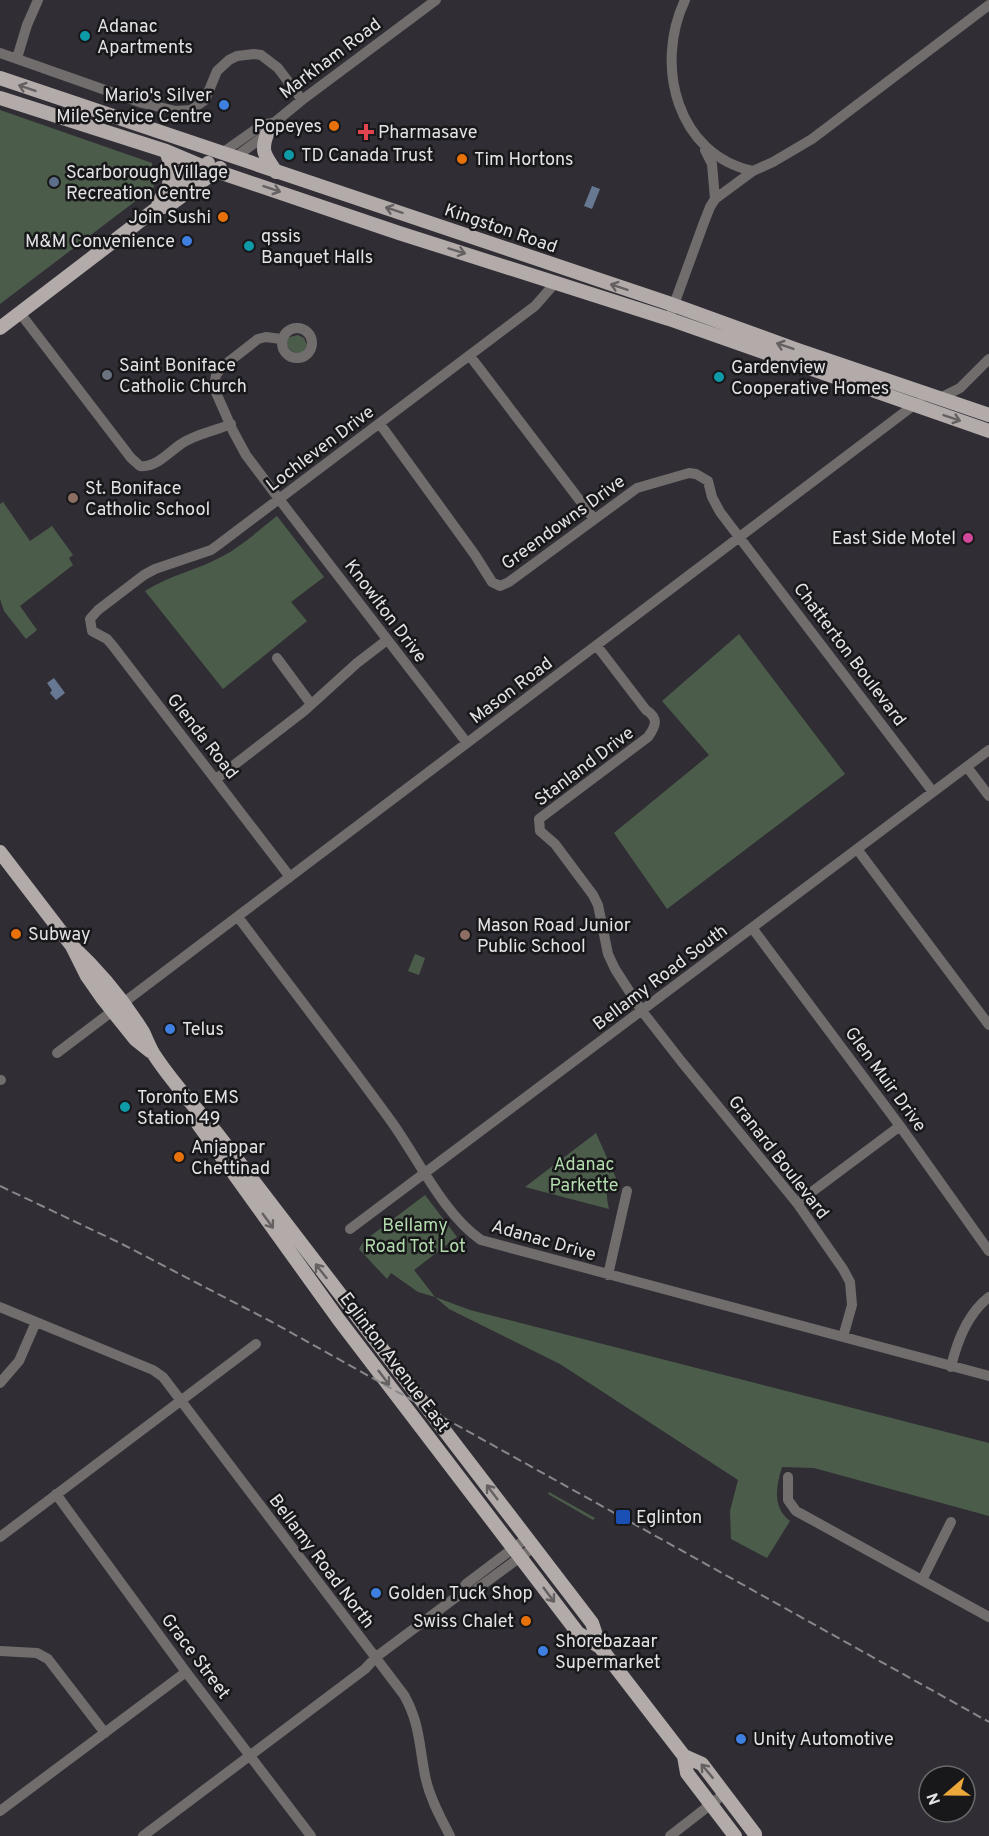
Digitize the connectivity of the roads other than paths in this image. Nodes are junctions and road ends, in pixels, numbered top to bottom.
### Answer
1 (38, 0) edge
2 (436, 0) edge
3 (685, 0) edge
4 (989, 5) edge
5 (0, 52) edge
6 (17, 58) junction
7 (0, 78) edge
8 (0, 98) edge
9 (302, 100) junction
10 (271, 128) junction
11 (702, 145) junction
12 (166, 151) junction
13 (228, 156) junction
14 (210, 169) junction
15 (753, 171) junction
16 (276, 172) junction
17 (167, 194) junction
18 (716, 199) junction
19 (157, 208) junction
20 (556, 282) junction
21 (674, 305) junction
22 (20, 313) junction
23 (669, 319) junction
24 (715, 321) junction
25 (0, 328) edge
26 (704, 332) junction
27 (281, 339) dead end
28 (470, 356) junction
29 (989, 359) edge
30 (935, 399) junction
31 (914, 405) junction
32 (989, 416) edge
33 (231, 424) junction
34 (380, 424) junction
35 (989, 431) edge
36 (279, 499) junction
37 (594, 519) junction
38 (740, 537) junction
39 (90, 619) joint
40 (387, 640) junction
41 (597, 646) junction
42 (277, 658) dead end
43 (311, 704) junction
44 (467, 744) junction
45 (989, 750) edge
46 (967, 767) junction
47 (216, 779) junction
48 (933, 792) junction
49 (989, 796) edge
50 (857, 849) junction
51 (0, 852) edge
52 (290, 877) junction
53 (238, 917) junction
54 (753, 929) junction
55 (117, 1007) junction
56 (642, 1011) junction
57 (989, 1025) edge
58 (57, 1053) dead end
59 (177, 1086) junction
60 (900, 1126) junction
61 (424, 1175) junction
62 (627, 1191) dead end
63 (797, 1203) junction
64 (351, 1229) dead end
65 (989, 1251) edge
66 (608, 1275) junction
67 (989, 1297) edge
68 (0, 1307) edge
69 (36, 1322) junction
70 (843, 1337) junction
71 (256, 1344) dead end
72 (951, 1367) junction
73 (989, 1376) edge
74 (0, 1383) edge
75 (181, 1401) junction
76 (788, 1477) dead end
77 (56, 1494) junction
78 (951, 1522) dead end
79 (0, 1536) edge
80 (531, 1542) junction
81 (517, 1553) junction
82 (922, 1580) junction
83 (989, 1617) edge
84 (600, 1647) junction
85 (0, 1651) edge
86 (376, 1657) junction
87 (186, 1672) junction
88 (105, 1734) junction
89 (684, 1755) junction
90 (250, 1756) junction
91 (724, 1794) junction
92 (711, 1804) junction
93 (0, 1811) edge
94 (143, 1836) edge
95 (311, 1836) edge
96 (450, 1836) edge
97 (670, 1836) edge
98 (735, 1836) edge
99 (754, 1836) edge

1 - 6 street
2 - 9 street, Markham Road
3 - 11 street
4 - 15 street
5 - 6 street
6 - 9 street
13 -> 7 main road, Kingston Road
8 - 12 main road, Kingston Road
9 - 10 street, Markham Road
10 - 13 street, Markham Road
10 - 16 main road
11 - 15 street
11 - 18 street
12 - 14 main road, Kingston Road
12 - 17 main road
13 - 14 main road, Markham Road
13 - 16 main road, Kingston Road
14 - 17 main road, Markham Road
14 - 19 main road, Markham Road
14 -> 20 main road, Kingston Road
15 - 18 street
21 -> 16 main road, Kingston Road
17 - 19 main road, Markham Road
18 - 21 street
19 - 22 main road, Markham Road
20 - 23 main road, Kingston Road
20 - 28 street, Lochleven Drive
21 - 23 street
21 - 24 main road, Kingston Road
22 - 25 main road, Markham Road
22 - 33 street
23 - 26 main road, Kingston Road
24 - 26 main road
30 -> 24 main road, Kingston Road
26 - 31 main road, Kingston Road
27 - 33 street, Knowlton Drive
28 - 34 street, Lochleven Drive
28 - 37 street
29 - 30 street, Mason Road
30 - 31 street, Mason Road
30 - 32 main road, Kingston Road
31 -> 35 main road, Kingston Road
31 - 38 street, Mason Road
33 - 36 street, Knowlton Drive
34 - 36 street, Lochleven Drive
34 - 37 street, Greendowns Drive
36 - 39 street, Lochleven Drive
36 - 40 street, Knowlton Drive
37 - 38 street, Greendowns Drive
38 - 41 street, Mason Road
38 - 48 street, Chatterton Boulevard
39 - 47 street, Glenda Road
40 - 43 street
40 - 44 street, Knowlton Drive
41 - 44 street, Mason Road
41 - 56 street, Stanland Drive
42 - 43 street
43 - 47 street
44 - 52 street, Mason Road
45 - 46 street, Bellamy Road South
46 - 48 street, Bellamy Road South
46 - 49 street
47 - 52 street, Glenda Road
48 - 50 street, Bellamy Road South
50 - 54 street, Bellamy Road South
50 - 57 street
51 - 55 main road, Eglinton Avenue East
52 - 53 street, Mason Road
53 - 55 street, Mason Road
53 - 61 street, Adanac Drive
54 - 56 street, Bellamy Road South
54 - 60 street, Glen Muir Drive
55 - 58 street, Mason Road
55 - 59 main road, Eglinton Avenue East
56 - 61 street, Bellamy Road South
56 - 63 street, Granard Boulevard
80 -> 59 main road, Eglinton Avenue East
59 -> 81 main road, Eglinton Avenue East
60 - 63 street
60 - 65 street, Glen Muir Drive
61 - 64 street, Bellamy Road South
61 - 66 street, Adanac Drive
62 - 66 street
63 - 70 street, Granard Boulevard
66 - 70 street, Adanac Drive
67 - 72 street
68 - 69 street, Bellamy Road North
69 - 74 street
69 - 75 street, Bellamy Road North
70 - 72 street, Adanac Drive
71 - 75 street
72 - 73 street, Adanac Drive
75 - 77 street
75 - 86 street, Bellamy Road North
76 - 82 street
77 - 79 street
77 - 87 street, Grace Street
78 - 82 street
80 - 81 street
80 - 84 main road, Eglinton Avenue East
81 -> 84 main road, Eglinton Avenue East
81 - 86 street
82 - 83 street
84 - 89 main road, Eglinton Avenue East
85 - 88 street
86 - 90 street
86 - 96 street, Bellamy Road North
87 - 88 street
87 - 90 street, Grace Street
88 - 93 street
91 -> 89 main road, Eglinton Avenue East
89 - 92 main road, Eglinton Avenue East
90 - 94 street
90 - 95 street, Grace Street
91 - 92 street
91 - 99 main road, Eglinton Avenue East
92 - 97 street
92 - 98 main road, Eglinton Avenue East

